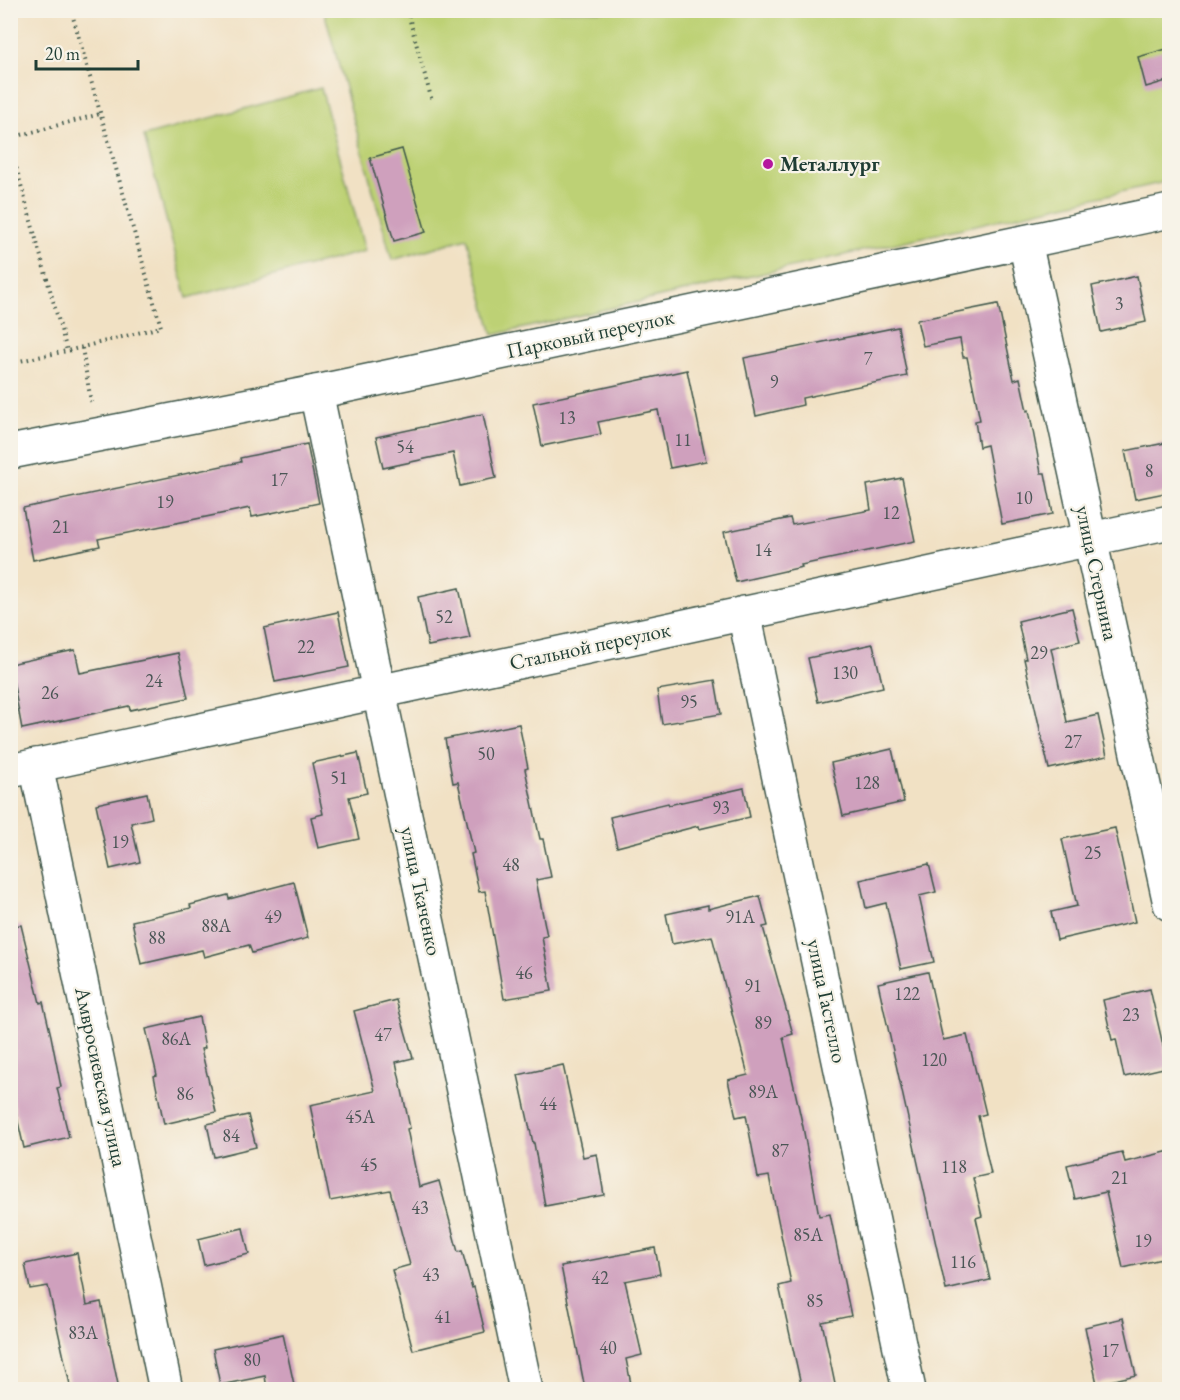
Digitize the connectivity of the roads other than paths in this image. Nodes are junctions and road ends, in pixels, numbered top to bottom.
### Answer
1 (1170, 211) edge
2 (1025, 242) junction
3 (316, 392) junction
4 (10, 453) edge
5 (1170, 522) edge
6 (1090, 540) junction
7 (744, 613) junction
8 (379, 692) junction
9 (23, 768) edge
10 (1170, 904) edge
11 (166, 1389) edge
12 (525, 1389) edge
13 (909, 1389) edge

1 - 2 street, Парковый переулок
2 - 3 street, Парковый переулок
2 - 6 street, улица Стернина
3 - 4 street, Парковый переулок
3 - 8 street, улица Ткаченко
5 - 6 street, Стальной переулок
6 - 7 street, Стальной переулок
6 - 10 street, улица Стернина
7 - 8 street, Стальной переулок
7 - 13 street, улица Гастелло
8 - 9 street, Стальной переулок
8 - 12 street, улица Ткаченко
9 - 11 street, Амвросиевская улица

